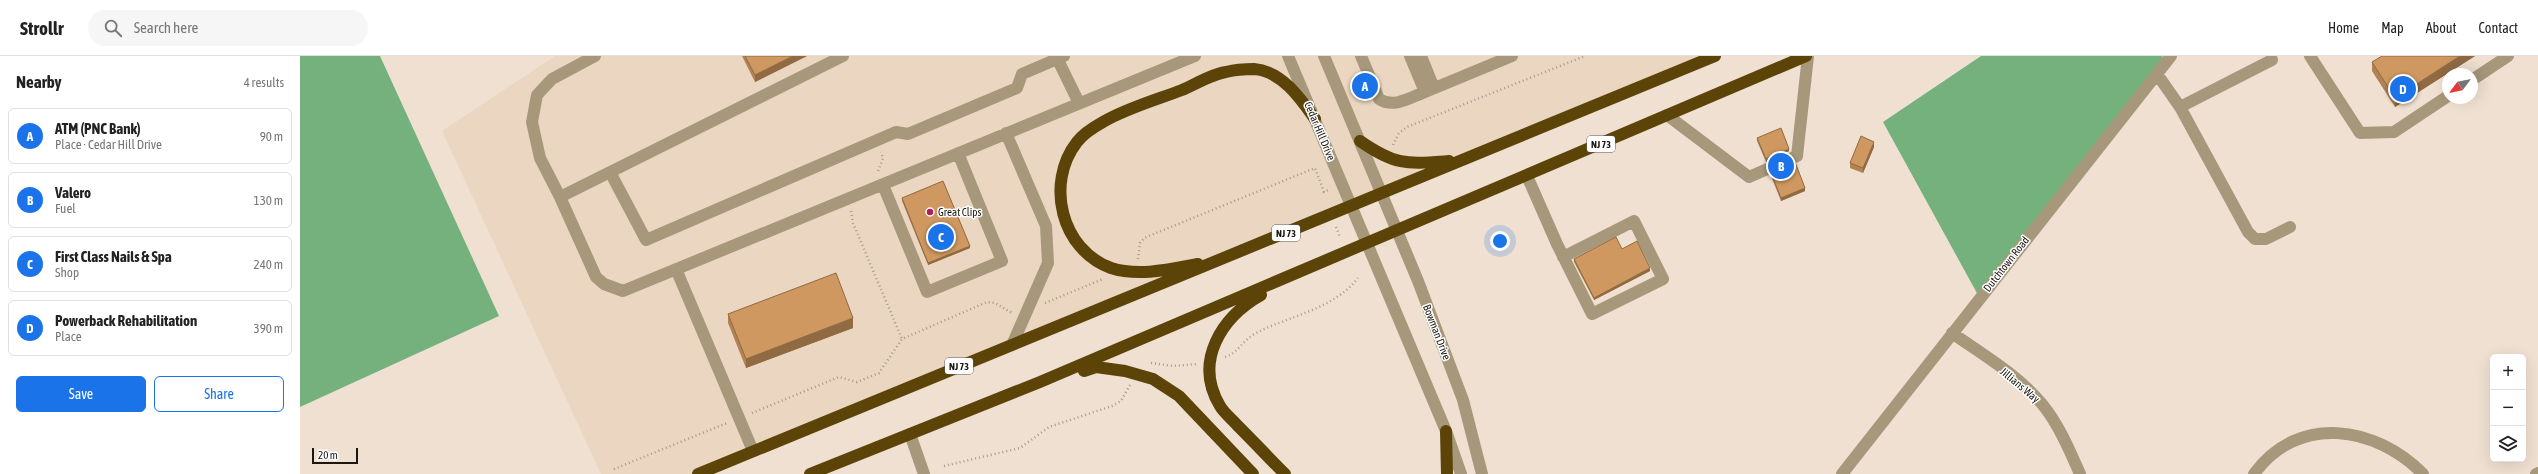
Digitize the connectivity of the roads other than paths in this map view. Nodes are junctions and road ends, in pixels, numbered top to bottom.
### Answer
1 (595, 56) edge
2 (843, 56) edge
3 (1195, 56) edge
4 (1288, 56) edge
5 (1324, 56) edge
6 (1361, 56) edge
7 (1410, 56) edge
8 (1421, 56) edge
9 (1512, 56) edge
10 (1715, 56) edge
11 (1807, 56) edge
12 (2171, 56) edge
13 (2310, 56) edge
14 (2508, 56) edge
15 (1059, 57) edge
16 (2272, 60) dead end
17 (2157, 74) junction
18 (2478, 76) edge
19 (1429, 90) junction
20 (2442, 100) edge
21 (1079, 103) junction
22 (2180, 108) junction
23 (1667, 115) junction
24 (1315, 120) junction
25 (1006, 132) junction
26 (1360, 141) junction
27 (958, 153) junction
28 (1458, 161) junction
29 (610, 172) junction
30 (1527, 176) junction
31 (880, 180) junction
32 (1381, 193) junction
33 (560, 197) junction
34 (1351, 207) junction
35 (2290, 228) dead end
36 (1397, 231) junction
37 (1367, 243) junction
38 (1563, 257) junction
39 (1221, 260) junction
40 (1306, 269) junction
41 (676, 270) junction
42 (1952, 332) junction
43 (1012, 345) junction
44 (1040, 382) junction
45 (1446, 431) junction
46 (910, 434) junction
47 (754, 451) junction
48 (698, 474) edge
49 (810, 474) edge
50 (924, 474) edge
51 (1253, 474) edge
52 (1285, 474) edge
53 (1446, 474) edge
54 (1461, 474) edge
55 (1482, 474) edge
56 (1842, 474) edge
57 (2080, 474) edge
58 (2254, 474) edge
59 (2423, 474) edge

1 - 33 street
2 - 29 street
3 - 21 street
4 - 24 street, Cedar Hill Drive
5 - 26 street
6 - 19 street
7 - 19 street
8 - 19 street
9 - 19 street
10 - 28 highway, NJ 73
11 - 23 highway, NJ 73
11 - 23 street
12 - 17 street, Dutchtown Road
13 - 20 street
14 - 18 street
15 - 21 street
15 - 29 street
16 - 22 street
17 - 22 street
17 - 42 street, Dutchtown Road
21 - 25 street
22 - 35 street
23 - 30 highway, NJ 73
24 - 34 street, Cedar Hill Drive
24 - 39 highway
25 - 27 street
25 - 43 street
26 - 28 highway
26 - 32 street
27 - 31 street
27 - 31 street
28 - 32 highway, NJ 73
29 - 33 street
30 - 36 highway, NJ 73
30 - 38 street
31 - 41 street
32 - 34 highway, NJ 73
32 - 36 street, Bowman Drive
33 - 41 street
34 - 37 street
34 - 39 highway, NJ 73
36 - 37 highway, NJ 73
36 - 55 street, Bowman Drive
37 - 40 highway, NJ 73
37 - 45 street
38 - 38 street
39 - 43 highway, NJ 73
40 - 44 highway, NJ 73
40 - 52 highway
41 - 47 street
42 - 56 street, Dutchtown Road
42 - 57 street, Jillians Way
43 - 47 highway, NJ 73
44 - 46 highway, NJ 73
44 - 51 highway
45 - 53 highway
45 - 54 street
46 - 49 highway, NJ 73
46 - 50 street
47 - 48 highway, NJ 73
58 - 59 street

